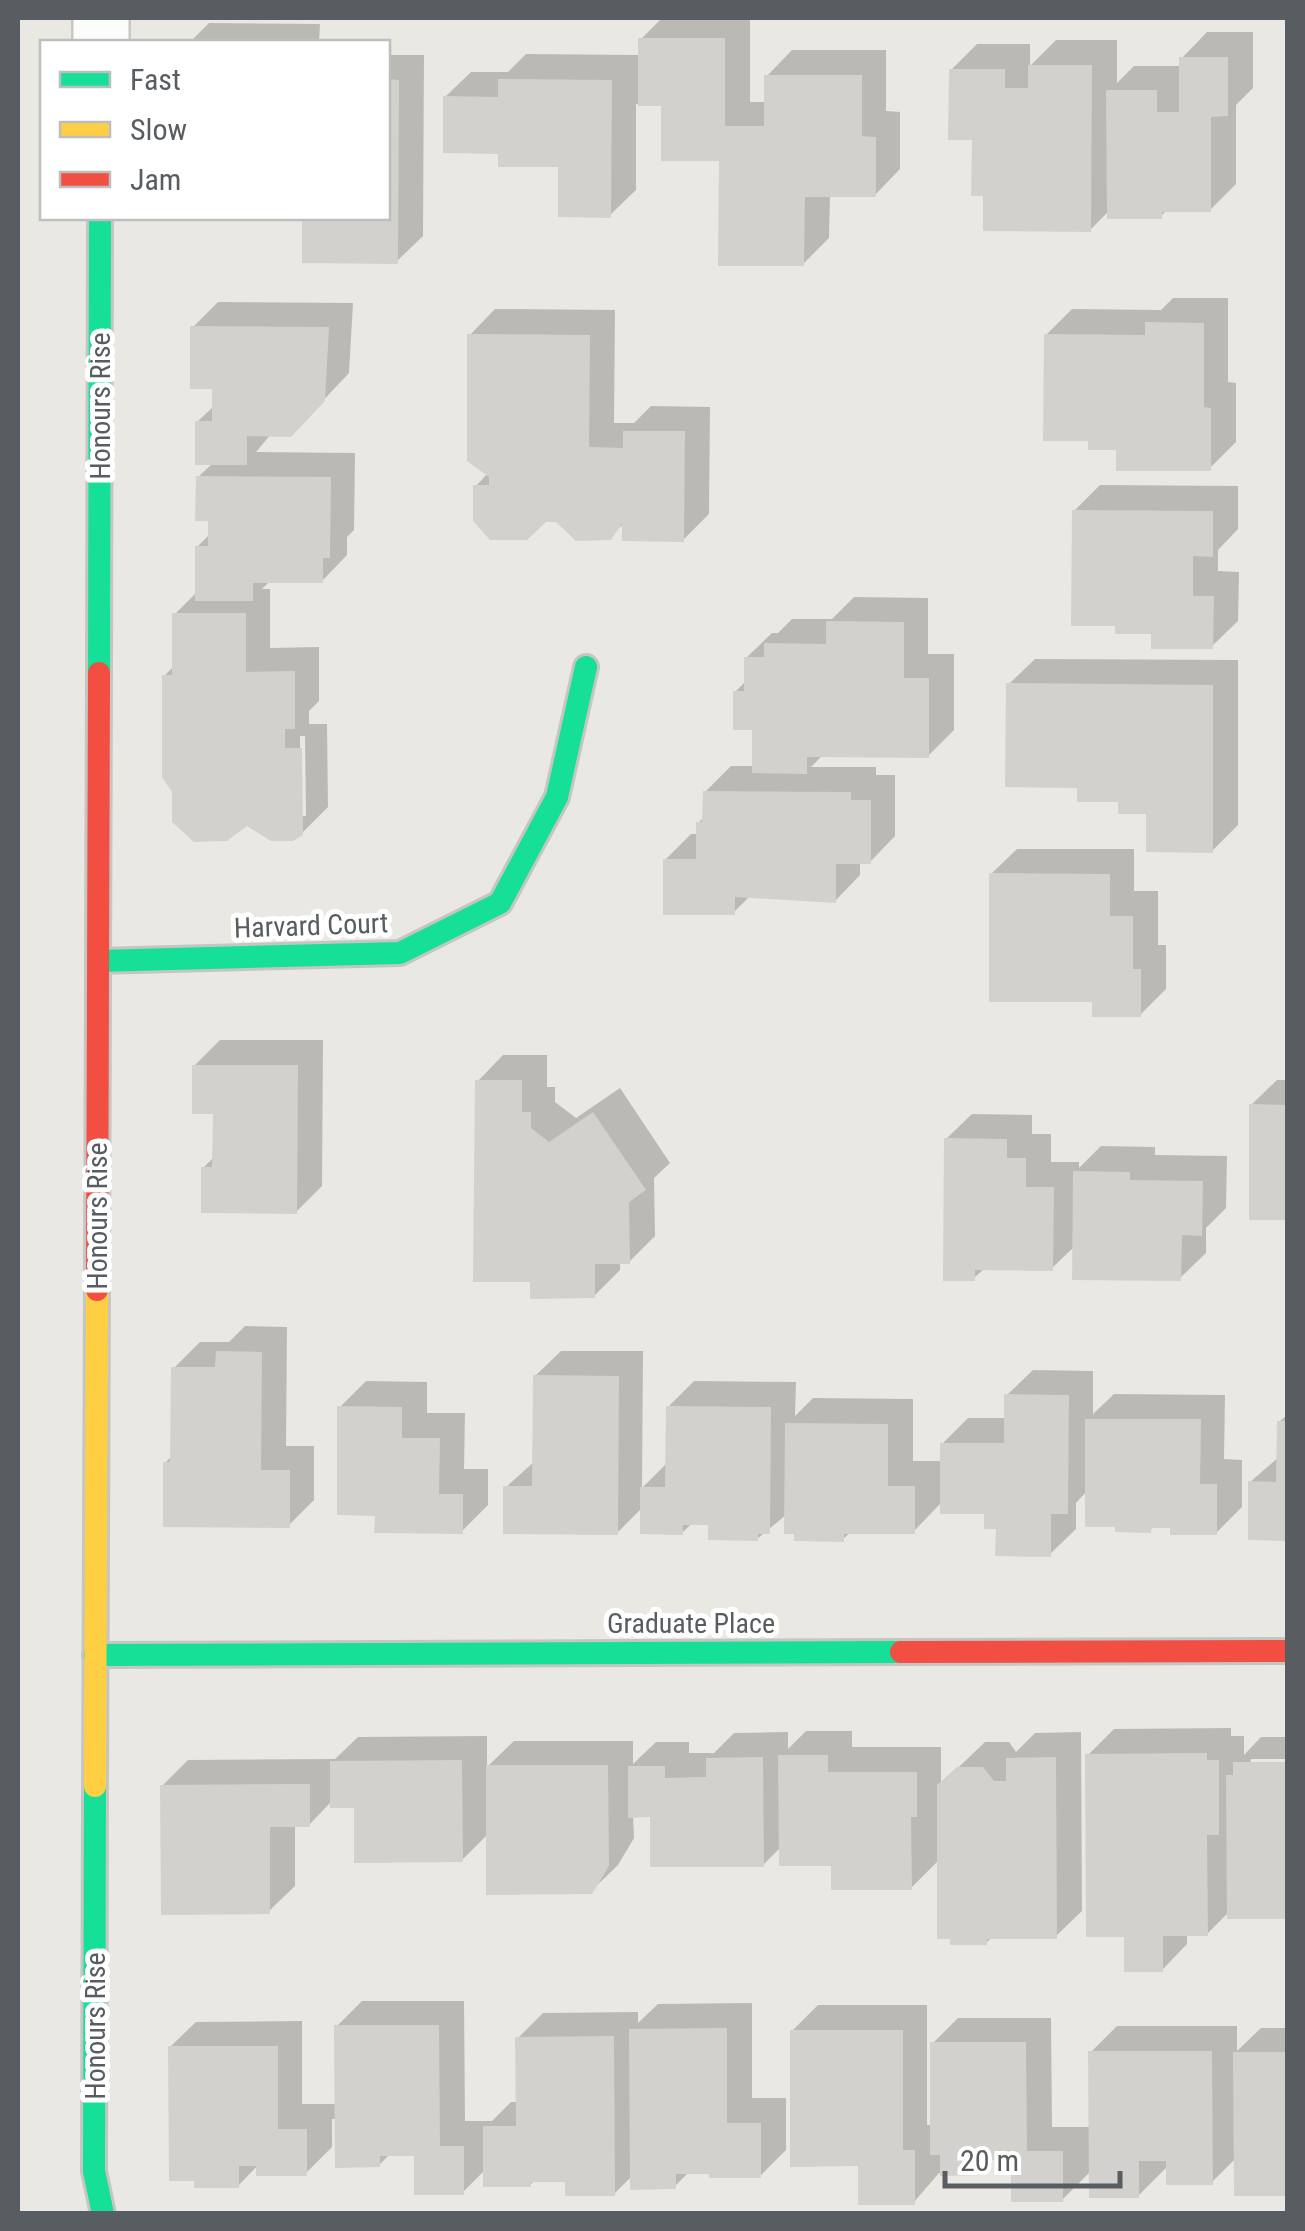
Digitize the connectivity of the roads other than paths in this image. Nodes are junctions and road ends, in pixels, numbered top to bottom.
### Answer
1 (100, 220) edge
2 (586, 667) dead end
3 (98, 961) junction
4 (1288, 1651) edge
5 (95, 1655) junction
6 (103, 2214) edge

1 - 3 street, Honours Rise
2 - 3 street, Harvard Court
3 - 5 street, Honours Rise
4 - 5 street, Graduate Place
5 - 6 street, Honours Rise

